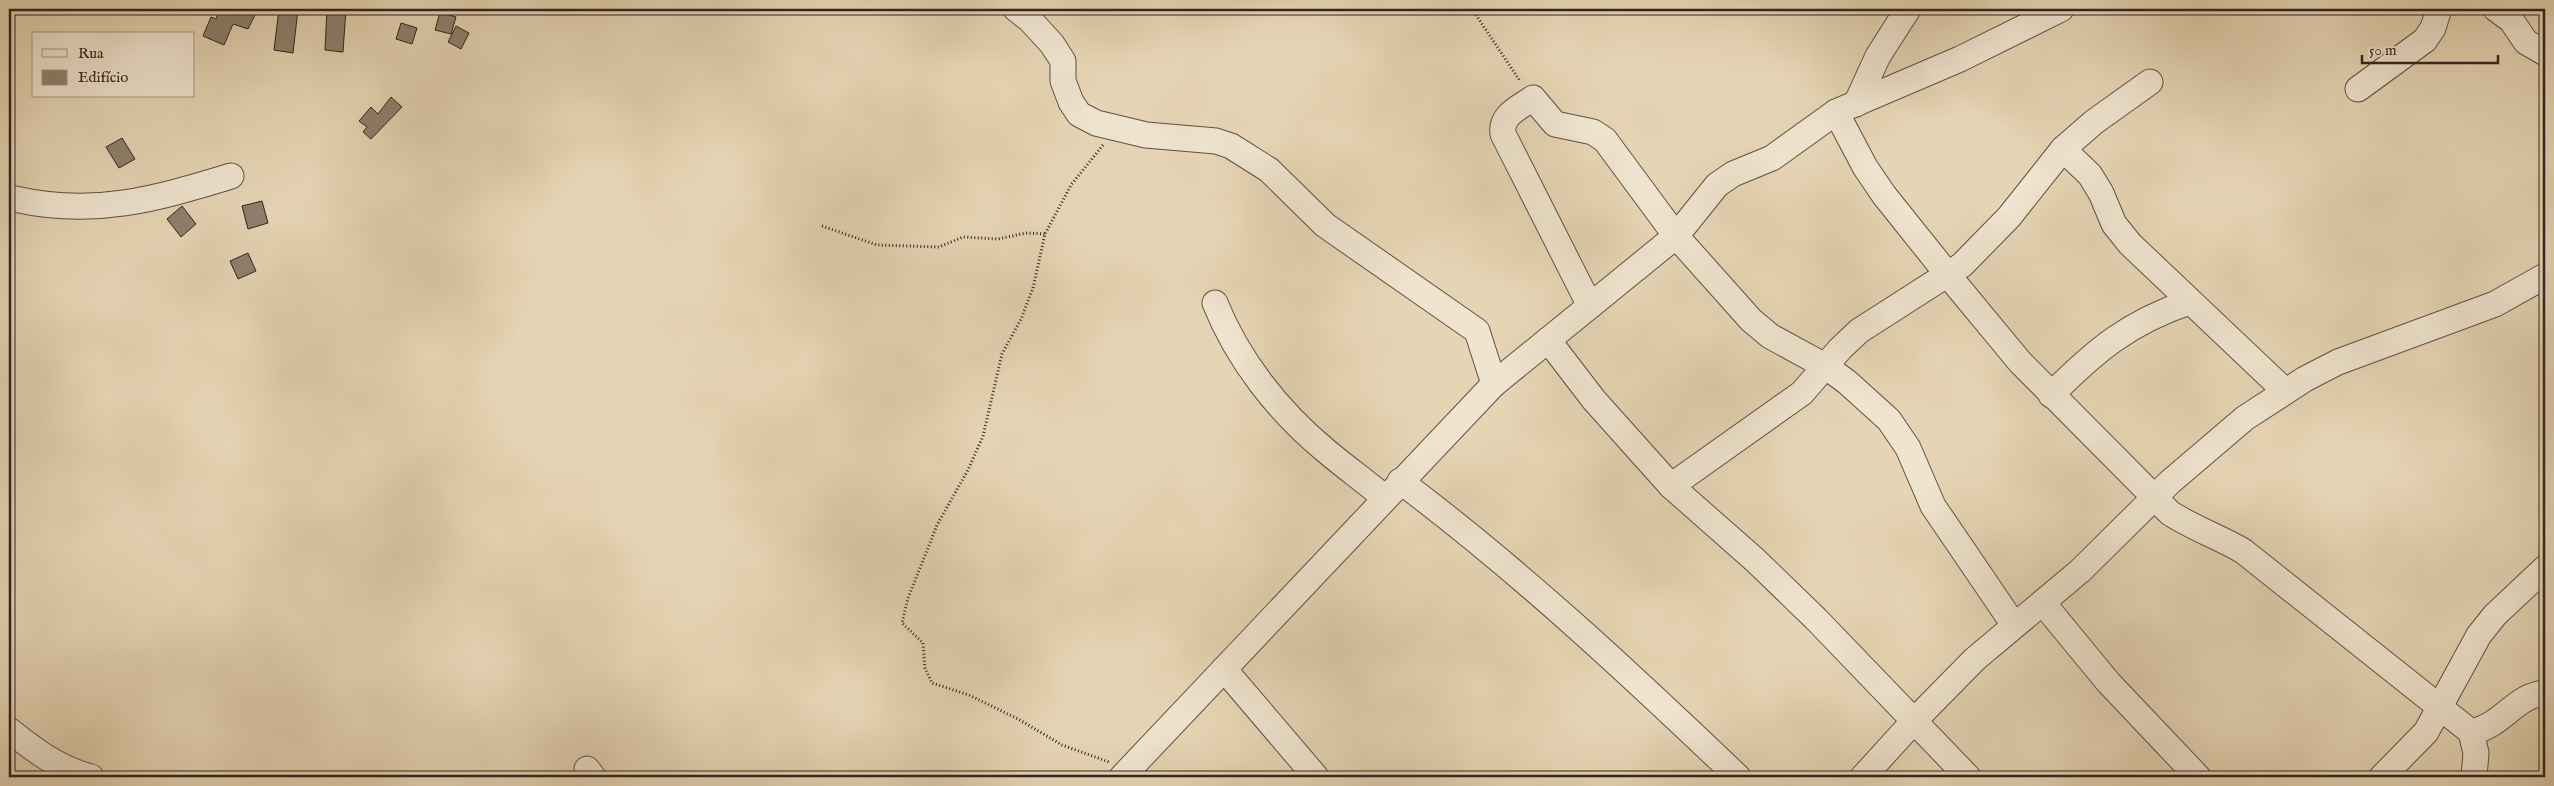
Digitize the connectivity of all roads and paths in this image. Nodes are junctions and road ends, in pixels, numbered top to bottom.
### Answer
1 (1016, 9) edge
2 (1472, 9) edge
3 (1908, 9) edge
4 (2061, 9) edge
5 (2439, 9) edge
6 (2496, 9) edge
7 (2545, 53) edge
8 (2150, 82) dead end
9 (2358, 89) dead end
10 (1532, 98) junction
11 (1846, 108) junction
12 (1115, 128) junction
13 (2064, 149) junction
14 (231, 176) dead end
15 (9, 200) edge
16 (822, 226) dead end
17 (1045, 234) junction
18 (1676, 236) junction
19 (1948, 275) junction
20 (2545, 276) edge
21 (2189, 302) junction
22 (1215, 303) dead end
23 (1590, 306) junction
24 (1548, 340) junction
25 (1825, 366) junction
26 (1494, 384) junction
27 (2285, 391) junction
28 (2052, 395) junction
29 (1671, 486) junction
30 (1392, 490) junction
31 (2153, 498) junction
32 (2545, 568) edge
33 (2043, 603) junction
34 (2014, 625) junction
35 (1224, 669) junction
36 (2545, 693) edge
37 (2440, 709) junction
38 (1914, 720) junction
39 (9, 730) edge
40 (2471, 732) junction
41 (1126, 773) edge
42 (91, 777) edge
43 (1316, 777) edge
44 (1738, 777) edge
45 (1863, 777) edge
46 (1968, 777) edge
47 (2198, 777) edge
48 (2382, 777) edge
49 (2474, 777) edge

1 - 12 street
2 - 10 path
3 - 11 street
4 - 11 street
5 - 9 street
6 - 7 street
8 - 13 street
10 - 18 street
10 - 23 street
11 - 18 street
11 - 19 street
12 - 17 path
12 - 26 street
13 - 19 street
13 - 21 street
14 - 15 street
16 - 17 path
17 - 41 path
18 - 23 street
18 - 25 street
19 - 25 street
19 - 28 street
20 - 27 street
21 - 27 street
21 - 28 street
22 - 30 street
23 - 24 street
24 - 26 street
24 - 29 street
25 - 29 street
25 - 34 street
26 - 30 street
27 - 31 street
28 - 31 street
29 - 38 street
30 - 35 street
30 - 44 street
31 - 33 street
31 - 37 street
32 - 37 street
33 - 34 street
33 - 47 street
34 - 38 street
35 - 41 street
35 - 43 street
36 - 40 street
37 - 40 street
37 - 48 street
38 - 45 street
38 - 46 street
39 - 42 street
40 - 49 street

